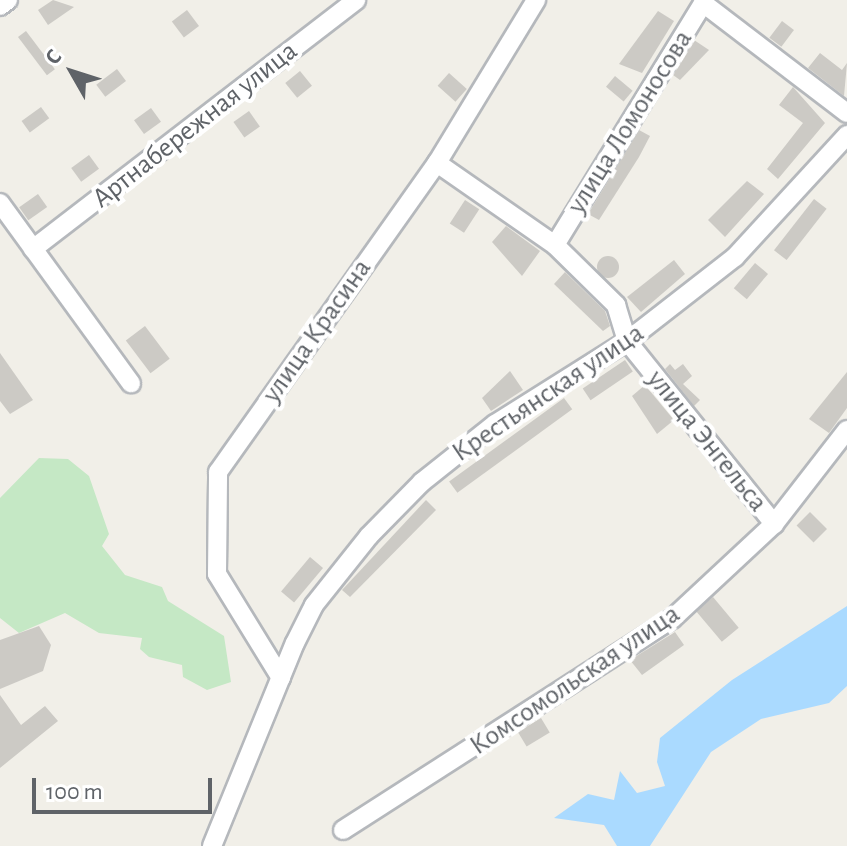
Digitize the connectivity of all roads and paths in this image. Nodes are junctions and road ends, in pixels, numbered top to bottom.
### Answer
1 (8, 0) edge
2 (356, 0) edge
3 (536, 0) edge
4 (704, 2) edge
5 (0, 6) edge
6 (847, 113) edge
7 (847, 135) edge
8 (437, 163) junction
9 (0, 203) edge
10 (555, 245) junction
11 (33, 249) junction
12 (627, 341) junction
13 (131, 383) dead end
14 (847, 430) edge
15 (774, 524) junction
16 (281, 678) junction
17 (343, 830) dead end
18 (215, 842) edge

1 - 5 street
2 - 11 street, Артнабережная улица
3 - 8 street, улица Красина
4 - 6 street
4 - 10 street, улица Ломоносова
7 - 12 street, Крестьянская улица
8 - 10 street, улица Энгельса
8 - 16 street, улица Красина
9 - 11 street
10 - 12 street, улица Энгельса
11 - 13 street
12 - 15 street, улица Энгельса
12 - 16 street, Крестьянская улица
14 - 15 street, Комсомольская улица
15 - 17 street, Комсомольская улица
16 - 18 street, Крестьянская улица

